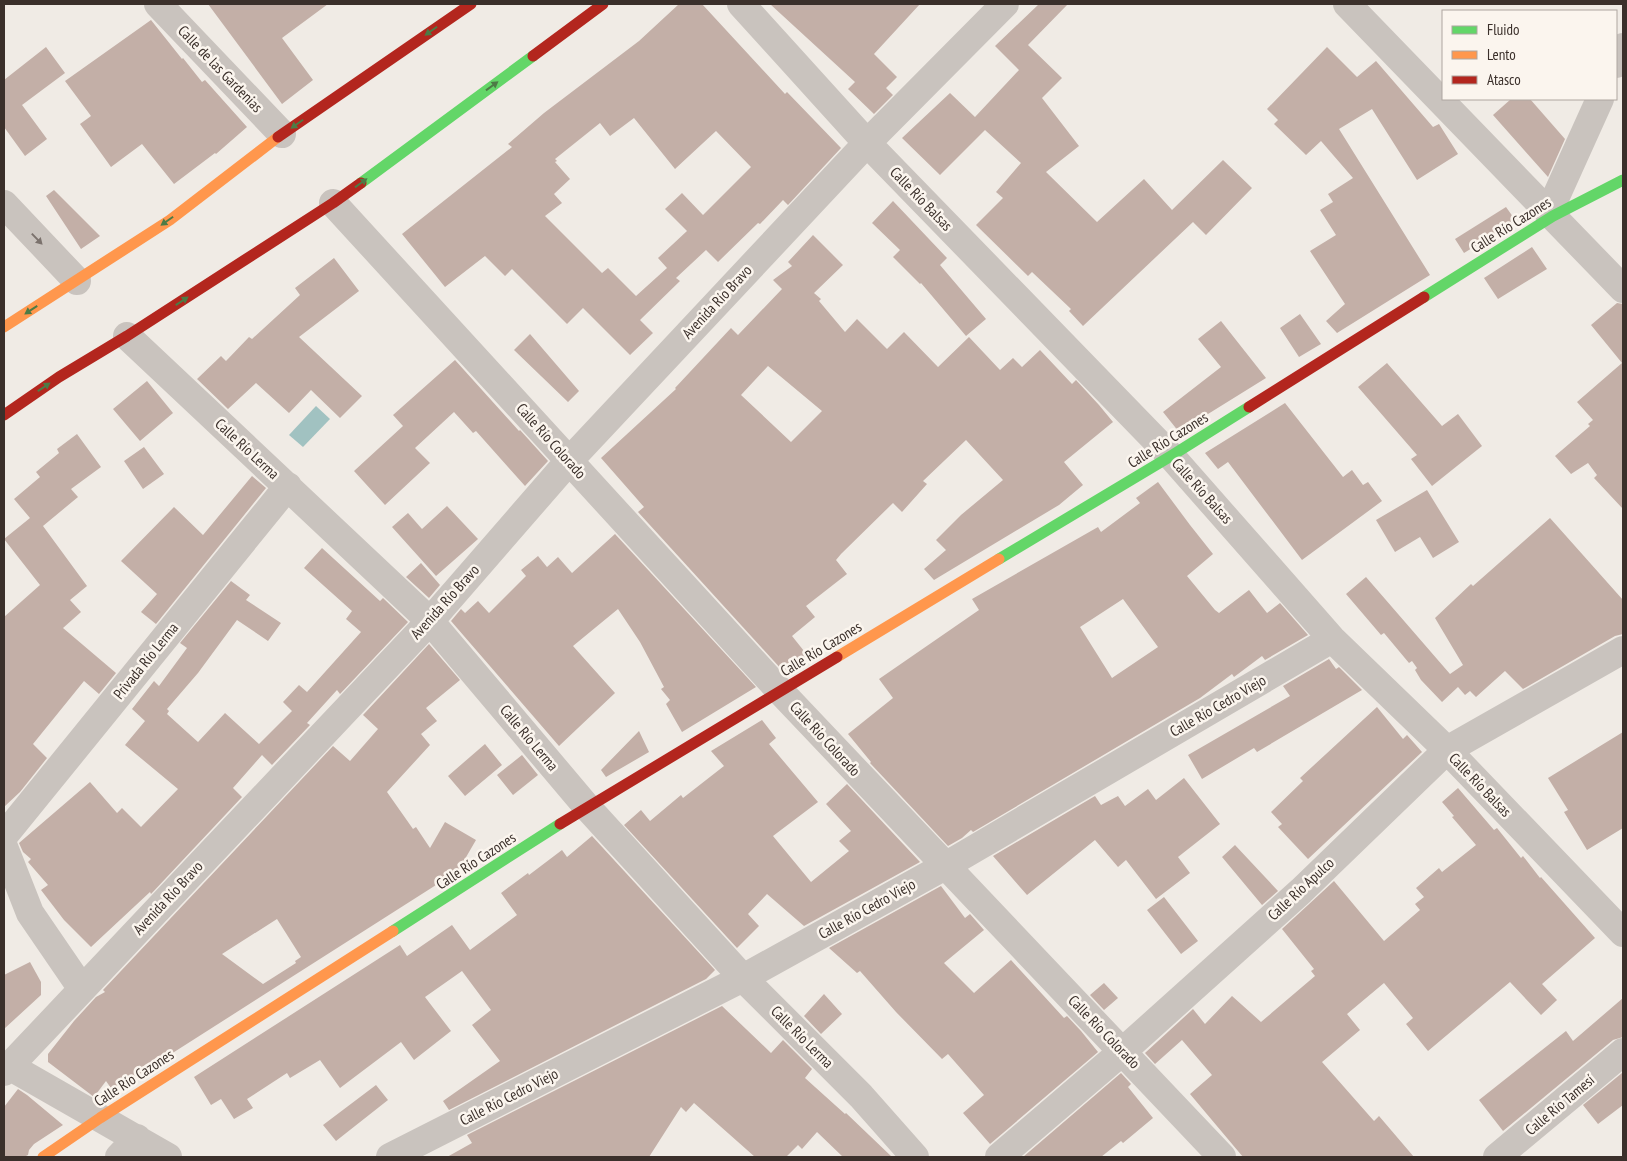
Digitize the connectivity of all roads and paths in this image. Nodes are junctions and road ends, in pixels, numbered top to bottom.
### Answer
1 (158, 4) edge
2 (471, 4) edge
3 (603, 4) edge
4 (741, 4) edge
5 (1005, 4) edge
6 (1347, 4) edge
7 (1623, 47) edge
8 (1617, 62) edge
9 (1600, 100) edge
10 (282, 134) junction
11 (867, 143) junction
12 (1623, 180) edge
13 (333, 203) junction
14 (4, 204) edge
15 (1551, 214) junction
16 (77, 280) junction
17 (1623, 289) edge
18 (4, 327) edge
19 (126, 336) junction
20 (4, 415) edge
21 (1171, 456) junction
22 (569, 460) junction
23 (288, 486) junction
24 (430, 621) junction
25 (1332, 638) junction
26 (1623, 650) edge
27 (780, 691) junction
28 (1446, 750) junction
29 (587, 807) junction
30 (4, 836) edge
31 (4, 848) edge
32 (945, 866) junction
33 (1623, 933) edge
34 (743, 978) junction
35 (82, 989) junction
36 (1123, 1051) junction
37 (1623, 1052) edge
38 (7, 1069) edge
39 (100, 1118) junction
40 (128, 1148) edge
41 (43, 1157) edge
42 (168, 1157) edge
43 (390, 1157) edge
44 (915, 1157) edge
45 (999, 1157) edge
46 (1222, 1157) edge
47 (1497, 1157) edge

1 - 10 street, Calle de las Gardenias
2 -> 10 street
13 -> 3 street
4 - 11 street, Calle Río Balsas
5 - 11 street, Avenida Río Bravo
6 - 15 street
7 - 8 street
9 - 15 street
10 -> 16 street
11 - 21 street, Calle Río Balsas
11 - 22 street, Avenida Río Bravo
12 - 15 street, Calle Río Cazones
19 -> 13 street
13 - 22 street, Calle Río Colorado
14 -> 16 street
15 - 17 street
15 - 21 street, Calle Río Cazones
16 -> 18 street
20 -> 19 street
19 - 23 street, Calle Río Lerma
21 - 25 street, Calle Río Balsas
21 - 27 street, Calle Río Cazones
22 - 24 street, Avenida Río Bravo
22 - 27 street, Calle Río Colorado
23 - 24 street, Calle Río Lerma
23 - 30 street, Privada Río Lerma
24 - 29 street, Calle Río Lerma
24 - 35 street, Avenida Río Bravo
25 - 28 street, Calle Río Balsas
25 - 32 street, Calle Río Cedro Viejo
26 - 28 street, Calle Río Apulco
27 - 29 street, Calle Río Cazones
27 - 32 street, Calle Río Colorado
28 - 33 street, Calle Río Balsas
28 - 36 street, Calle Río Apulco
29 - 34 street, Calle Río Lerma
29 - 39 street, Calle Río Cazones
31 - 35 street
32 - 34 street, Calle Río Cedro Viejo
32 - 36 street, Calle Río Colorado
34 - 43 street, Calle Río Cedro Viejo
34 - 44 street, Calle Río Lerma
35 - 38 street, Avenida Río Bravo
36 - 45 street, Calle Río Apulco
36 - 46 street, Calle Río Colorado
37 - 47 street, Calle Río Tamesí
38 - 39 street, Avenida Río Bravo
39 - 40 street, Avenida Río Bravo
39 - 41 street, Calle Río Cazones
40 - 42 street, Avenida Río Bravo

